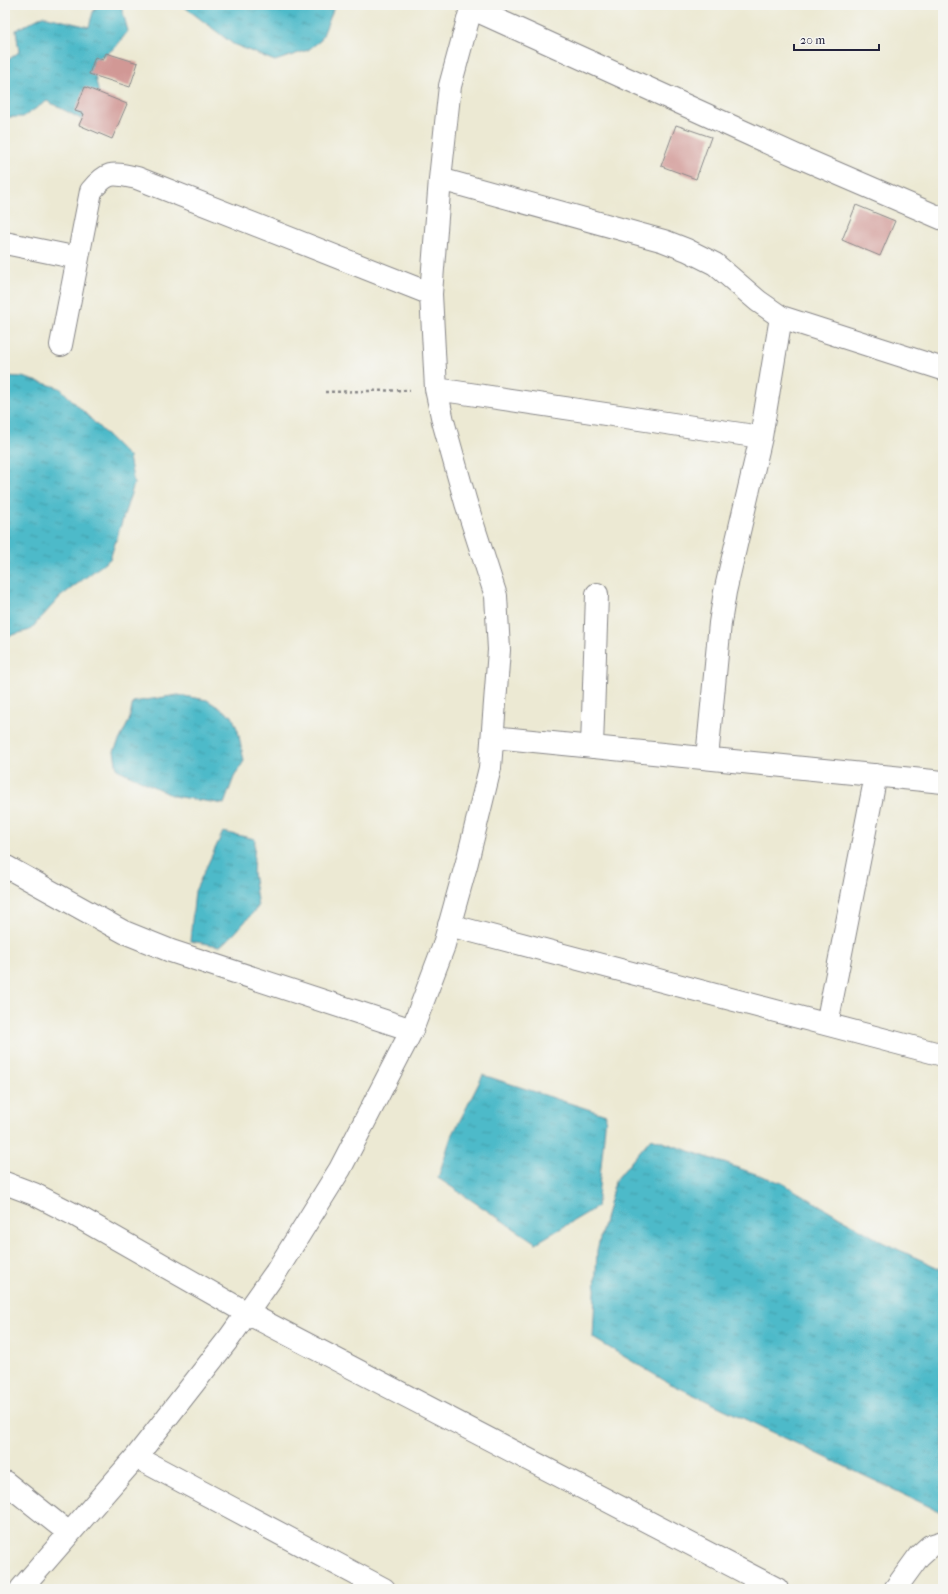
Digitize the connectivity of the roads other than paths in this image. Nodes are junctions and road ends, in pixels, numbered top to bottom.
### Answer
1 (472, 7) edge
2 (440, 179) junction
3 (943, 219) edge
4 (5, 243) edge
5 (78, 258) junction
6 (431, 294) junction
7 (781, 317) junction
8 (61, 345) dead end
9 (943, 369) edge
10 (436, 389) junction
11 (761, 437) junction
12 (597, 594) dead end
13 (493, 737) junction
14 (592, 747) junction
15 (707, 758) junction
16 (876, 775) junction
17 (943, 782) edge
18 (5, 866) edge
19 (449, 925) junction
20 (827, 1024) junction
21 (412, 1030) junction
22 (943, 1055) edge
23 (5, 1183) edge
24 (247, 1313) junction
25 (136, 1457) junction
26 (5, 1482) edge
27 (69, 1533) junction
28 (943, 1542) edge
29 (21, 1589) edge
30 (384, 1589) edge
31 (777, 1589) edge
32 (895, 1589) edge

1 - 2 street
1 - 3 street
2 - 6 street
2 - 7 street
4 - 5 street
5 - 6 street
5 - 8 street
6 - 10 street
7 - 9 street
7 - 11 street
10 - 11 street
10 - 13 street
11 - 15 street
12 - 14 street
13 - 14 street
13 - 19 street
14 - 15 street
15 - 16 street
16 - 17 street
16 - 20 street
18 - 21 street
19 - 20 street
19 - 21 street
20 - 22 street
21 - 24 street
23 - 24 street
24 - 25 street
24 - 31 street
25 - 27 street
25 - 30 street
26 - 27 street
27 - 29 street
28 - 32 street

